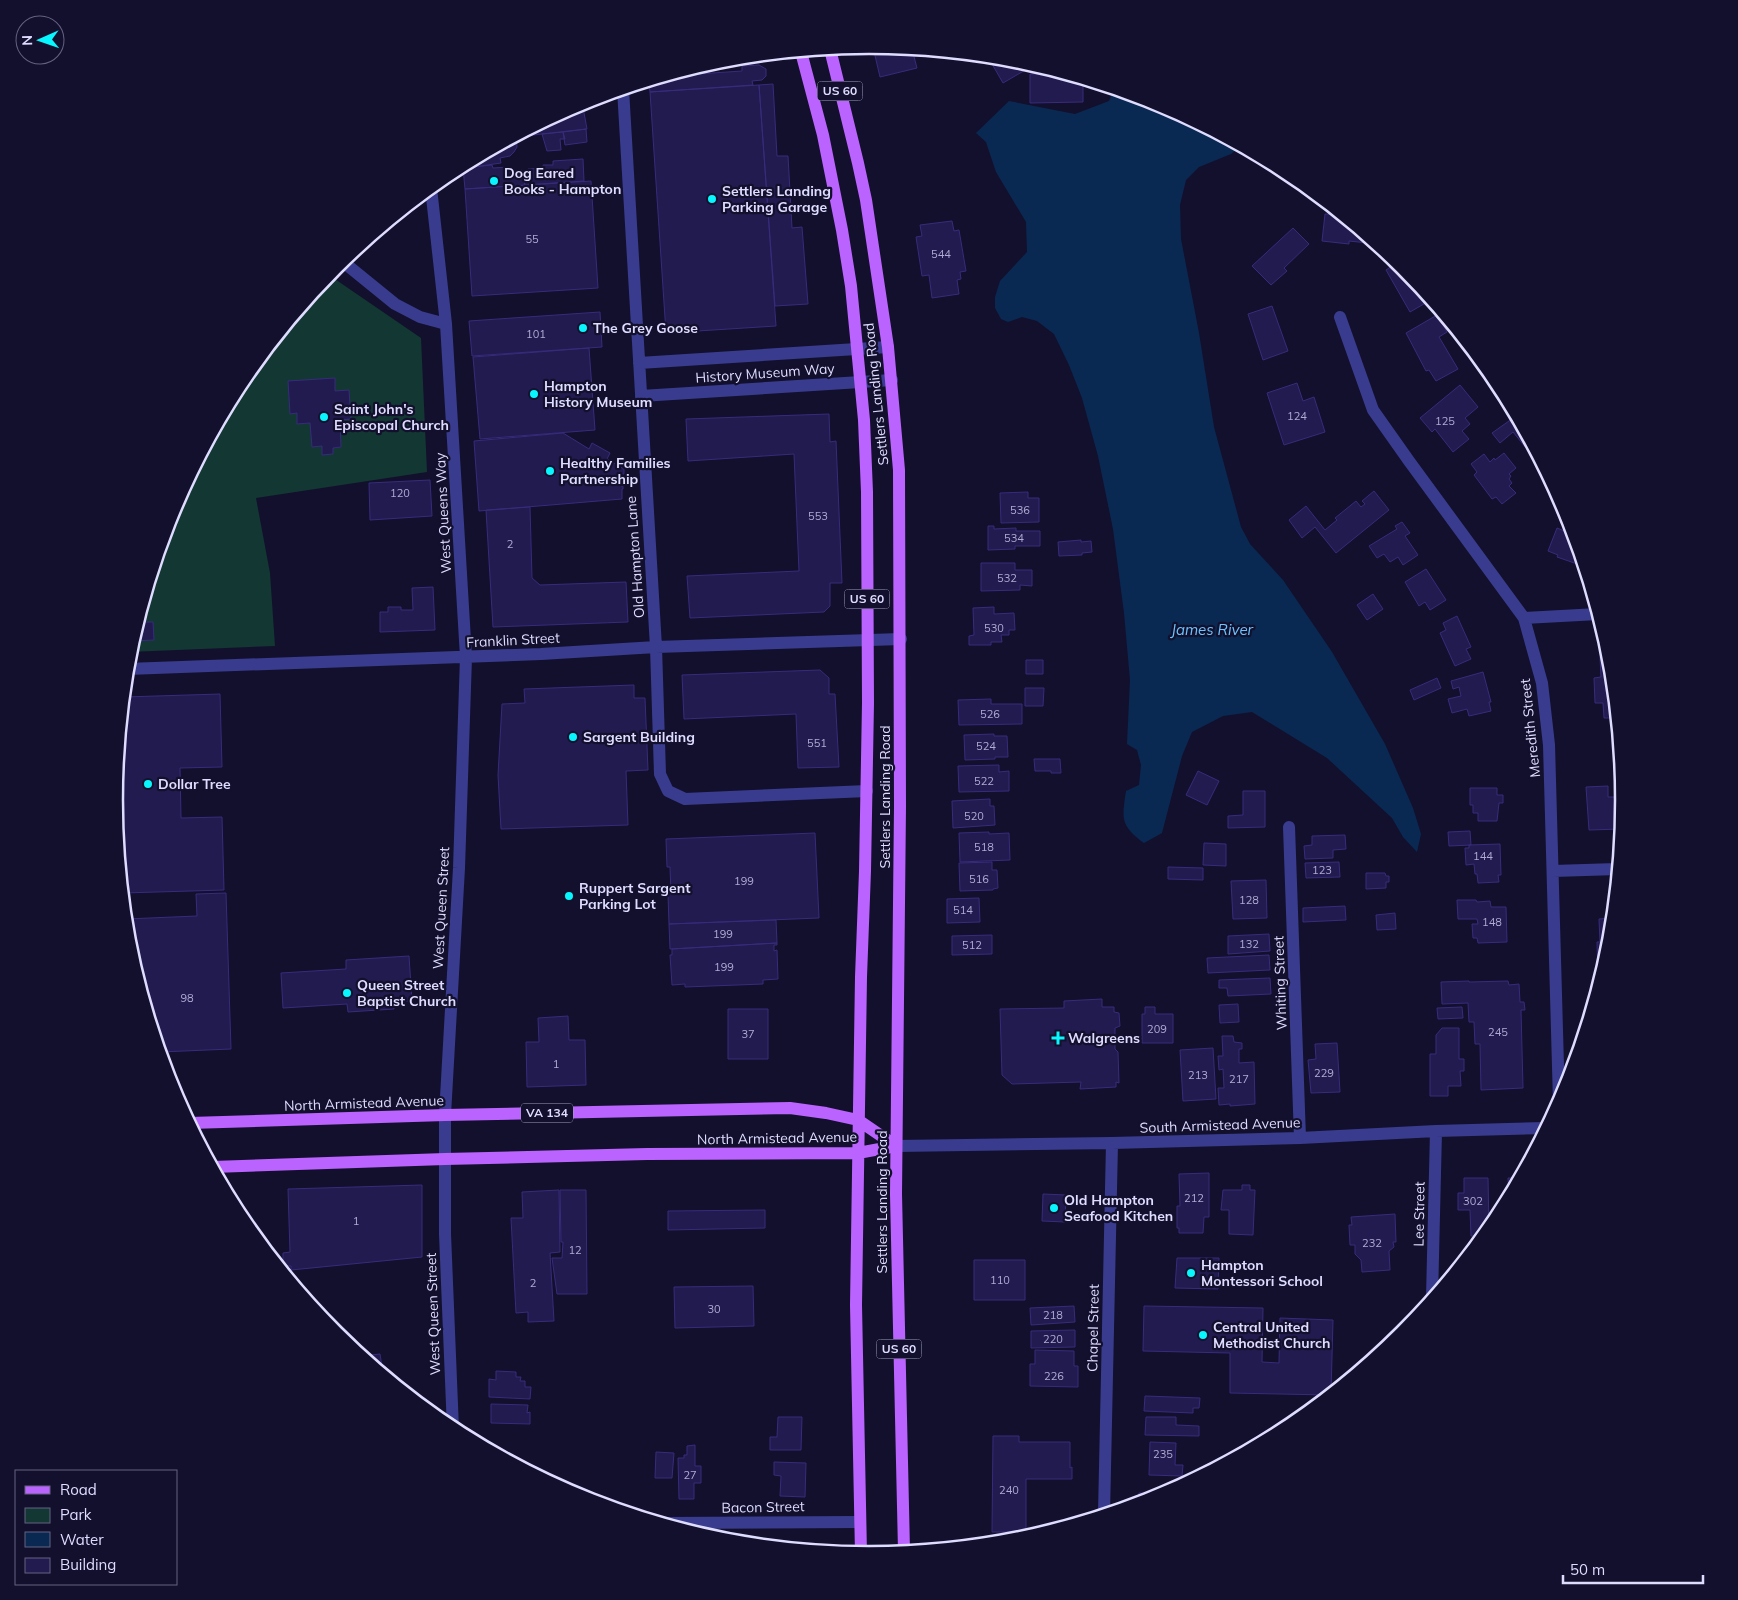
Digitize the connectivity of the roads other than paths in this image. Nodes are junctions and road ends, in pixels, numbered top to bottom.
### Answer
1 (831, 55) edge
2 (803, 57) edge
3 (624, 95) edge
4 (432, 196) edge
5 (348, 266) edge
6 (1340, 317) dead end
7 (446, 324) junction
8 (888, 348) junction
9 (857, 349) junction
10 (639, 363) junction
11 (892, 380) junction
12 (861, 382) junction
13 (641, 396) junction
14 (1592, 614) edge
15 (1524, 618) junction
16 (901, 638) junction
17 (867, 639) junction
18 (656, 647) junction
19 (466, 657) junction
20 (135, 669) edge
21 (867, 791) junction
22 (1289, 827) dead end
23 (1612, 869) edge
24 (1553, 871) junction
25 (1559, 1085) edge
26 (445, 1116) junction
27 (858, 1120) junction
28 (197, 1123) edge
29 (1539, 1128) edge
30 (1436, 1130) junction
31 (1300, 1138) junction
32 (1112, 1143) junction
33 (896, 1146) junction
34 (858, 1153) junction
35 (445, 1159) junction
36 (220, 1167) edge
37 (1432, 1289) edge
38 (453, 1419) edge
39 (1104, 1508) edge
40 (860, 1522) junction
41 (688, 1524) edge
42 (904, 1545) edge
43 (861, 1546) edge

1 - 8 main road, Settlers Landing Road / US 60
2 - 9 main road, Settlers Landing Road / US 60
3 - 10 street, Old Hampton Lane
4 - 7 street, West Queens Way
5 - 7 street
6 - 15 street, Meredith Street
7 - 19 street, West Queens Way
8 - 9 street, History Museum Way
8 - 11 main road, Settlers Landing Road / US 60
9 - 10 street, History Museum Way
9 - 12 main road, Settlers Landing Road / US 60
10 - 13 street, Old Hampton Lane
11 - 12 street, History Museum Way
11 - 16 main road, Settlers Landing Road / US 60
12 - 13 street, History Museum Way
12 - 17 main road, Settlers Landing Road / US 60
13 - 18 street, Old Hampton Lane
14 - 15 street
15 - 24 street, Meredith Street
16 - 17 street, Franklin Street
16 - 33 main road, Settlers Landing Road / US 60
17 - 18 street, Franklin Street
17 - 21 main road, Settlers Landing Road / US 60
18 - 19 street, Franklin Street
18 - 21 street, Old Hampton Lane
19 - 20 street, Franklin Street
19 - 26 street, West Queen Street
21 - 27 main road, Settlers Landing Road / US 60
22 - 31 street, Whiting Street
23 - 24 street
24 - 25 street, Meredith Street
26 - 27 main road, North Armistead Avenue / VA 134
26 - 28 main road, North Armistead Avenue / VA 134
26 - 35 street, West Queen Street
27 - 33 main road, North Armistead Avenue / VA 134
27 - 34 main road, Settlers Landing Road / US 60
29 - 30 street, South Armistead Avenue
30 - 31 street, South Armistead Avenue
30 - 37 street, Lee Street
31 - 32 street, South Armistead Avenue
32 - 33 street, South Armistead Avenue
32 - 39 street, Chapel Street
33 - 34 main road, North Armistead Avenue
33 - 42 main road, Settlers Landing Road / US 60
34 - 35 main road, North Armistead Avenue
34 - 40 main road, Settlers Landing Road / US 60
35 - 36 main road, North Armistead Avenue
35 - 38 street, West Queen Street
40 - 41 street, Bacon Street
40 - 43 main road, Settlers Landing Road / US 60

